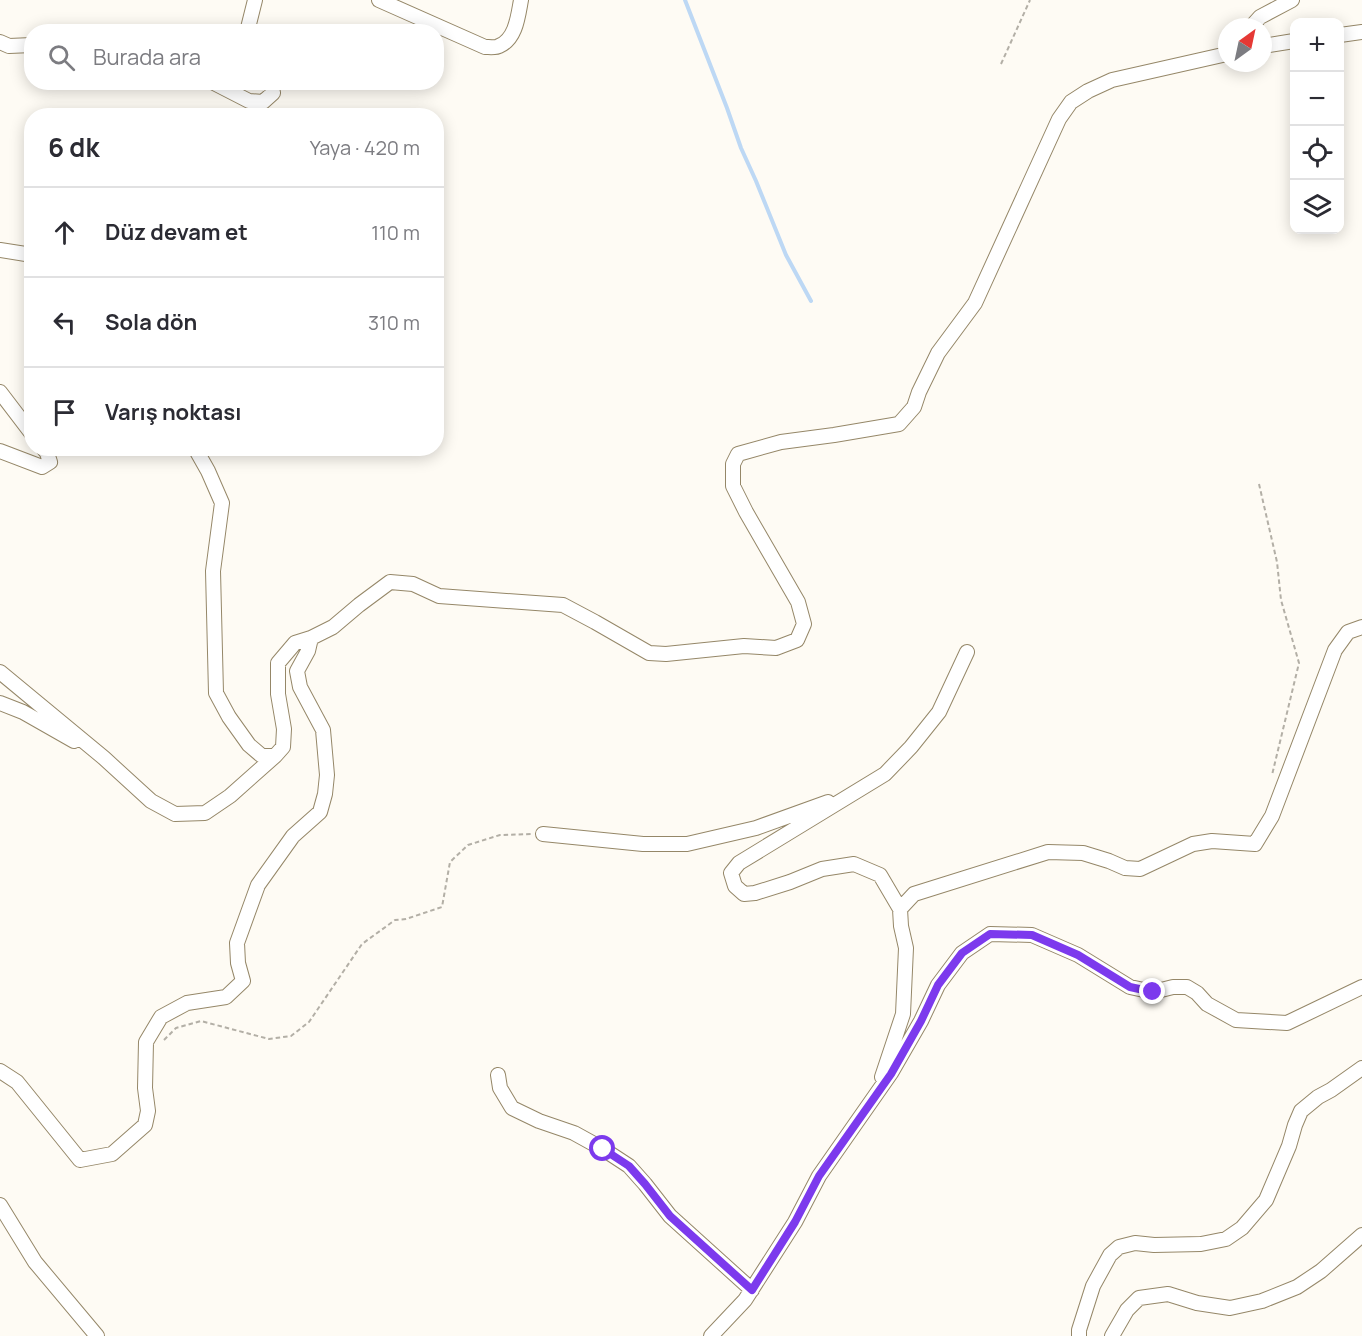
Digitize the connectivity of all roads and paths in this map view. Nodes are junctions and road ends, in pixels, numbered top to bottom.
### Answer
1 (255, 0) edge
2 (380, 0) edge
3 (521, 0) edge
4 (1030, 0) edge
5 (1292, 0) edge
6 (1258, 18) edge
7 (249, 24) edge
8 (434, 24) edge
9 (444, 29) edge
10 (1362, 32) edge
11 (1344, 34) edge
12 (0, 42) edge
13 (1290, 42) edge
14 (24, 45) edge
15 (1272, 45) edge
16 (1218, 56) edge
17 (1001, 64) dead end
18 (228, 90) edge
19 (272, 90) edge
20 (0, 250) edge
21 (24, 254) edge
22 (0, 392) edge
23 (24, 424) edge
24 (0, 451) edge
25 (48, 456) edge
26 (200, 456) edge
27 (1259, 484) dead end
28 (1362, 627) edge
29 (311, 638) junction
30 (967, 652) dead end
31 (0, 672) edge
32 (0, 703) edge
33 (275, 756) junction
34 (104, 758) junction
35 (1272, 776) dead end
36 (855, 793) junction
37 (543, 834) joint
38 (900, 909) junction
39 (1362, 987) edge
40 (159, 1045) dead end
41 (1362, 1068) edge
42 (0, 1071) edge
43 (498, 1075) dead end
44 (876, 1096) junction
45 (0, 1205) edge
46 (1362, 1235) edge
47 (752, 1290) junction
48 (97, 1336) edge
49 (711, 1336) edge
50 (1079, 1336) edge
51 (1112, 1336) edge

1 - 7 street
2 - 8 street
3 - 9 street
4 - 17 path
5 - 6 street
10 - 11 street
12 - 14 street
13 - 15 street
16 - 29 street
18 - 19 street
20 - 21 street
22 - 23 street
24 - 25 street
26 - 33 street
27 - 35 path
28 - 38 street
29 - 33 street
29 - 42 street
30 - 36 street
31 - 34 street
32 - 34 street
33 - 34 street
36 - 37 street
36 - 38 street
37 - 40 path
38 - 44 street
39 - 44 street
41 - 50 street
43 - 47 street
44 - 47 street
45 - 48 street
46 - 51 street
47 - 49 street

